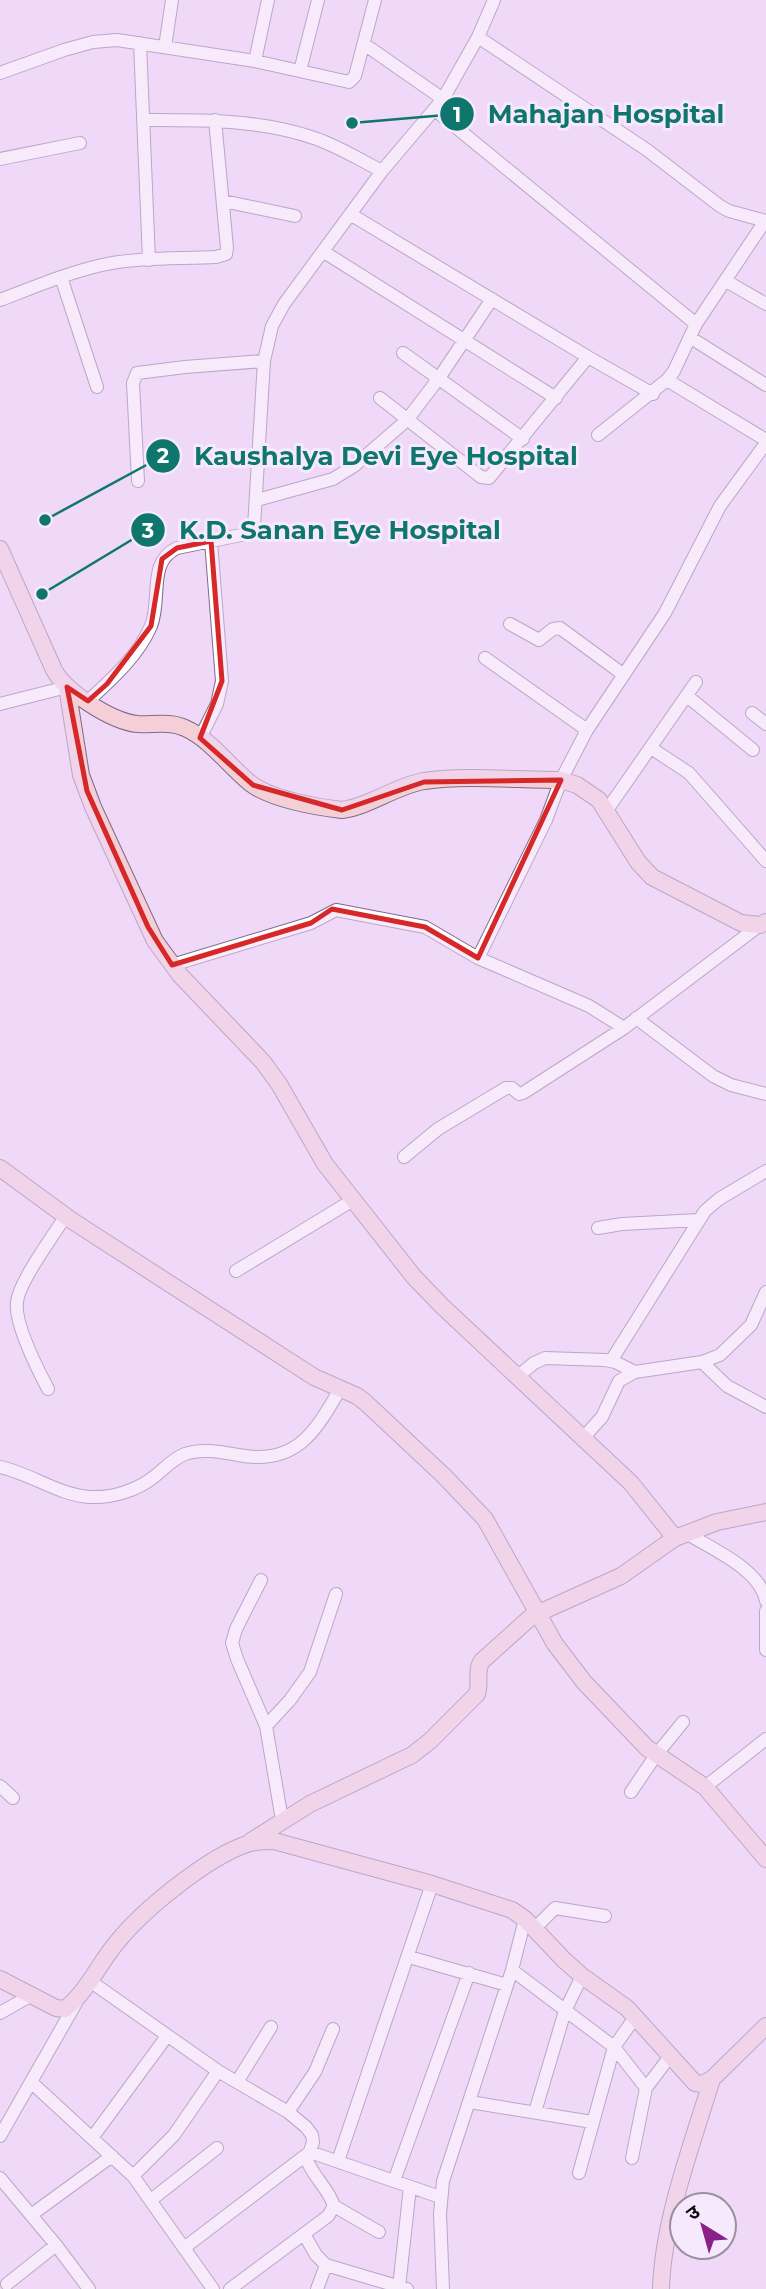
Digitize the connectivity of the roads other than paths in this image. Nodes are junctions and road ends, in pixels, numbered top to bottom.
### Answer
1 (172, 0) edge
2 (268, 0) edge
3 (318, 0) edge
4 (375, 0) edge
5 (494, 0) edge
6 (478, 37) junction
7 (140, 43) junction
8 (364, 44) junction
9 (165, 47) junction
10 (255, 61) junction
11 (300, 71) junction
12 (0, 73) edge
13 (439, 104) junction
14 (143, 120) junction
15 (215, 120) junction
16 (80, 143) dead end
17 (0, 159) edge
18 (382, 170) junction
19 (223, 201) junction
20 (350, 214) junction
21 (295, 216) dead end
22 (765, 221) edge
23 (324, 252) junction
24 (149, 260) junction
25 (61, 277) junction
26 (726, 281) junction
27 (492, 299) junction
28 (0, 300) edge
29 (766, 304) edge
30 (696, 324) junction
31 (691, 338) junction
32 (465, 339) junction
33 (404, 353) dead end
34 (588, 357) junction
35 (264, 361) junction
36 (439, 378) junction
37 (667, 380) junction
38 (766, 385) edge
39 (97, 387) dead end
40 (653, 394) junction
41 (380, 398) dead end
42 (556, 398) junction
43 (407, 420) junction
44 (598, 435) dead end
45 (523, 439) junction
46 (766, 442) edge
47 (138, 481) dead end
48 (257, 500) junction
49 (211, 541) junction
50 (0, 549) edge
51 (510, 624) dead end
52 (485, 658) dead end
53 (624, 675) junction
54 (696, 682) dead end
55 (67, 687) junction
56 (687, 696) junction
57 (88, 701) junction
58 (0, 704) edge
59 (752, 713) dead end
60 (766, 724) edge
61 (587, 730) junction
62 (200, 738) junction
63 (651, 748) junction
64 (753, 750) dead end
65 (561, 780) junction
66 (607, 810) junction
67 (766, 861) edge
68 (763, 924) edge
69 (478, 958) junction
70 (172, 965) junction
71 (636, 1018) junction
72 (624, 1028) junction
73 (766, 1094) edge
74 (404, 1157) dead end
75 (0, 1168) edge
76 (766, 1171) edge
77 (352, 1200) junction
78 (65, 1217) junction
79 (698, 1220) junction
80 (598, 1228) dead end
81 (236, 1272) dead end
82 (766, 1292) edge
83 (611, 1361) junction
84 (702, 1362) junction
85 (635, 1372) junction
86 (517, 1377) junction
87 (48, 1389) dead end
88 (340, 1389) junction
89 (766, 1407) edge
90 (583, 1438) junction
91 (0, 1467) edge
92 (766, 1512) edge
93 (680, 1535) junction
94 (261, 1580) dead end
95 (336, 1594) dead end
96 (766, 1601) edge
97 (766, 1611) edge
98 (538, 1613) junction
99 (766, 1650) edge
100 (683, 1722) dead end
101 (266, 1726) junction
102 (766, 1739) edge
103 (656, 1755) junction
104 (0, 1786) edge
105 (705, 1787) junction
106 (631, 1791) dead end
107 (13, 1798) dead end
108 (282, 1820) junction
109 (761, 1843) edge
110 (246, 1844) junction
111 (766, 1859) edge
112 (432, 1884) junction
113 (605, 1916) dead end
114 (529, 1924) junction
115 (409, 1957) junction
116 (512, 1970) junction
117 (469, 1973) junction
118 (582, 1976) junction
119 (0, 1979) edge
120 (506, 1985) junction
121 (86, 1986) junction
122 (30, 1996) junction
123 (565, 2011) junction
124 (0, 2013) edge
125 (636, 2016) junction
126 (766, 2026) edge
127 (271, 2027) dead end
128 (333, 2029) dead end
129 (167, 2036) junction
130 (614, 2047) junction
131 (671, 2055) junction
132 (218, 2071) junction
133 (712, 2079) junction
134 (31, 2082) junction
135 (237, 2082) junction
136 (646, 2088) junction
137 (470, 2102) junction
138 (288, 2112) junction
139 (535, 2112) junction
140 (592, 2122) junction
141 (0, 2136) edge
142 (92, 2138) junction
143 (217, 2148) dead end
144 (310, 2152) junction
145 (112, 2156) junction
146 (632, 2158) dead end
147 (338, 2161) junction
148 (579, 2173) dead end
149 (133, 2176) junction
150 (0, 2178) edge
151 (394, 2181) junction
152 (410, 2187) junction
153 (440, 2197) junction
154 (151, 2200) junction
155 (334, 2206) junction
156 (32, 2215) junction
157 (379, 2232) dead end
158 (303, 2234) junction
159 (56, 2245) junction
160 (184, 2248) junction
161 (326, 2264) junction
162 (7, 2284) dead end
163 (403, 2288) edge
164 (89, 2289) edge
165 (213, 2289) edge
166 (230, 2289) edge
167 (317, 2289) edge
168 (443, 2289) edge
169 (661, 2289) edge

1 - 9 street
2 - 10 street
3 - 11 street
4 - 8 street
5 - 6 street
6 - 13 street
6 - 22 street
7 - 9 street
7 - 12 street
7 - 14 street
8 - 11 street
8 - 13 street
9 - 10 street
10 - 11 street
13 - 18 street
13 - 30 street
14 - 15 street
14 - 24 street
15 - 18 street
15 - 19 street
16 - 17 street
18 - 20 street
19 - 21 street
19 - 24 street
20 - 23 street
20 - 27 street
22 - 26 street
23 - 32 street
23 - 35 street
24 - 25 street
25 - 28 street
25 - 39 street
26 - 29 street
26 - 30 street
27 - 32 street
27 - 34 street
30 - 31 street
31 - 37 street
31 - 38 street
32 - 36 street
32 - 42 street
33 - 36 street
34 - 40 street
34 - 42 street
35 - 47 street
35 - 48 street
36 - 43 street
36 - 45 street
37 - 40 street
37 - 46 street
40 - 44 street
41 - 43 street
42 - 45 street
43 - 45 street
43 - 48 street
46 - 53 street
48 - 49 street
49 - 57 street
49 - 62 street
50 - 55 street
51 - 53 street
52 - 61 street
53 - 61 street
54 - 56 street
55 - 57 street
55 - 58 street
55 - 70 street
56 - 63 street
56 - 64 street
57 - 62 street
59 - 60 street
61 - 65 street
62 - 65 street
63 - 66 street
63 - 67 street
65 - 66 street
65 - 69 street
66 - 68 street
68 - 71 street
69 - 70 street
69 - 72 street
70 - 77 street
71 - 72 street
71 - 73 street
72 - 74 street
75 - 78 street
76 - 79 street
77 - 81 street
77 - 86 street
78 - 87 street
78 - 88 street
79 - 80 street
79 - 83 street
82 - 84 street
83 - 85 street
83 - 86 street
84 - 85 street
84 - 89 street
85 - 90 street
86 - 90 street
88 - 91 street
88 - 98 street
90 - 93 street
92 - 93 street
93 - 96 street
93 - 98 street
94 - 101 street
95 - 101 street
97 - 99 street
98 - 103 street
98 - 108 street
100 - 103 street
101 - 108 street
102 - 105 street
103 - 105 street
103 - 106 street
104 - 107 street
105 - 109 street
108 - 110 street
109 - 111 street
110 - 112 street
110 - 121 street
112 - 114 street
112 - 115 street
113 - 114 street
114 - 116 street
114 - 118 street
115 - 117 street
115 - 147 street
116 - 120 street
116 - 123 street
117 - 120 street
117 - 151 street
118 - 123 street
118 - 125 street
119 - 122 street
120 - 137 street
121 - 122 street
121 - 129 street
121 - 134 street
122 - 124 street
123 - 130 street
123 - 139 street
125 - 130 street
125 - 131 street
126 - 133 street
127 - 135 street
128 - 138 street
129 - 132 street
129 - 142 street
130 - 136 street
130 - 140 street
131 - 133 street
131 - 136 street
132 - 135 street
132 - 149 street
133 - 169 street
134 - 141 street
134 - 142 street
135 - 138 street
136 - 146 street
137 - 139 street
137 - 153 street
138 - 144 street
139 - 140 street
140 - 148 street
142 - 145 street
143 - 154 street
144 - 147 street
144 - 155 street
144 - 160 street
145 - 149 street
145 - 156 street
147 - 151 street
149 - 154 street
150 - 156 street
151 - 152 street
152 - 153 street
152 - 163 street
153 - 168 street
154 - 160 street
155 - 157 street
155 - 158 street
156 - 159 street
158 - 161 street
158 - 166 street
159 - 162 street
159 - 164 street
160 - 165 street
161 - 163 street
161 - 167 street

